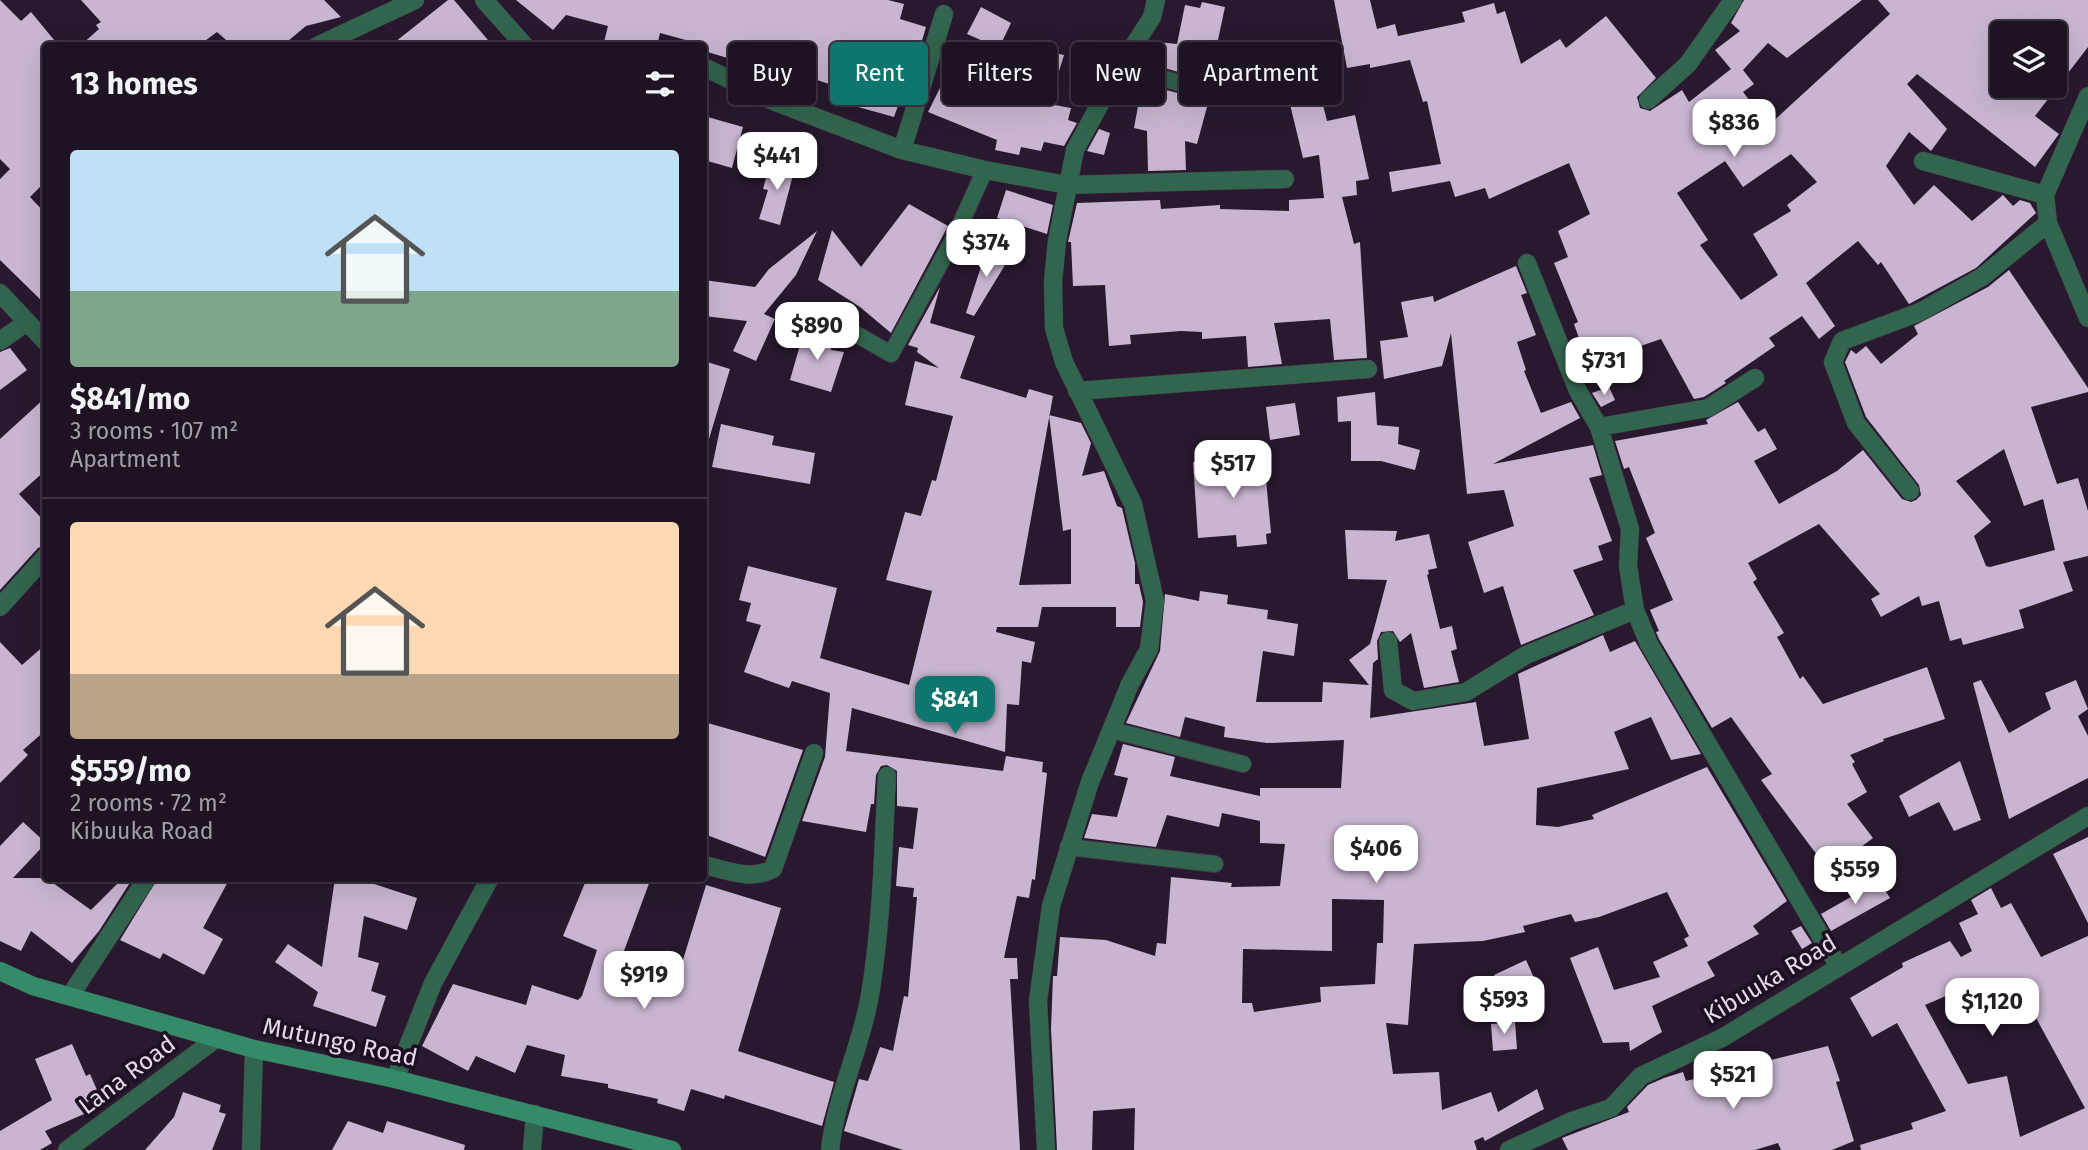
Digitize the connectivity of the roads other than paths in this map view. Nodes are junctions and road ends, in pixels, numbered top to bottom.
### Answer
1 (415, 0) edge
2 (484, 0) edge
3 (1156, 0) edge
4 (1733, 0) edge
5 (944, 14) dead end
6 (326, 42) edge
7 (522, 42) edge
8 (1136, 42) edge
9 (707, 68) edge
10 (2088, 96) edge
11 (1648, 100) dead end
12 (1099, 105) edge
13 (902, 149) junction
14 (1923, 161) dead end
15 (985, 170) junction
16 (1285, 179) dead end
17 (1067, 185) junction
18 (2045, 195) junction
19 (2048, 223) junction
20 (1527, 263) dead end
21 (0, 293) edge
22 (2088, 318) edge
23 (842, 326) dead end
24 (38, 328) edge
25 (0, 341) edge
26 (1368, 369) dead end
27 (1755, 378) dead end
28 (1077, 391) junction
29 (1599, 427) junction
30 (1910, 491) dead end
31 (42, 560) edge
32 (0, 607) edge
33 (1635, 610) junction
34 (1388, 641) dead end
35 (1112, 730) junction
36 (814, 753) dead end
37 (1243, 764) dead end
38 (887, 776) dead end
39 (2088, 816) edge
40 (1068, 847) junction
41 (1215, 864) dead end
42 (707, 865) edge
43 (143, 882) edge
44 (488, 882) edge
45 (1839, 967) junction
46 (0, 971) edge
47 (70, 996) junction
48 (217, 1038) junction
49 (254, 1049) junction
50 (396, 1079) junction
51 (535, 1114) junction
52 (67, 1150) edge
53 (251, 1150) edge
54 (532, 1150) edge
55 (672, 1150) edge
56 (830, 1150) edge
57 (1046, 1150) edge
58 (1509, 1150) edge

1 - 6 street
2 - 7 street
3 - 8 street
4 - 11 street
5 - 13 street
9 - 13 street
10 - 18 street
12 - 17 street
13 - 15 street
14 - 18 street
15 - 17 street
15 - 23 lane
16 - 17 street
17 - 28 street
18 - 19 street
19 - 22 street
19 - 30 street
20 - 29 street
21 - 24 street
24 - 25 street
26 - 28 street
27 - 29 street
28 - 35 street
29 - 33 street
31 - 32 street
33 - 34 street
33 - 45 street
35 - 37 lane
35 - 40 street
36 - 42 street
38 - 56 street
39 - 45 street, Kibuuka Road
40 - 41 lane
40 - 57 street
43 - 47 street
44 - 50 street
45 - 58 street, Kibuuka Road
46 - 47 main road, Mutungo Road
47 - 48 main road, Mutungo Road
48 - 49 main road, Mutungo Road
48 - 52 street, Lana Road
49 - 50 main road, Mutungo Road
49 - 53 street
50 - 51 main road, Mutungo Road
51 - 54 street
51 - 55 main road, Mutungo Road

